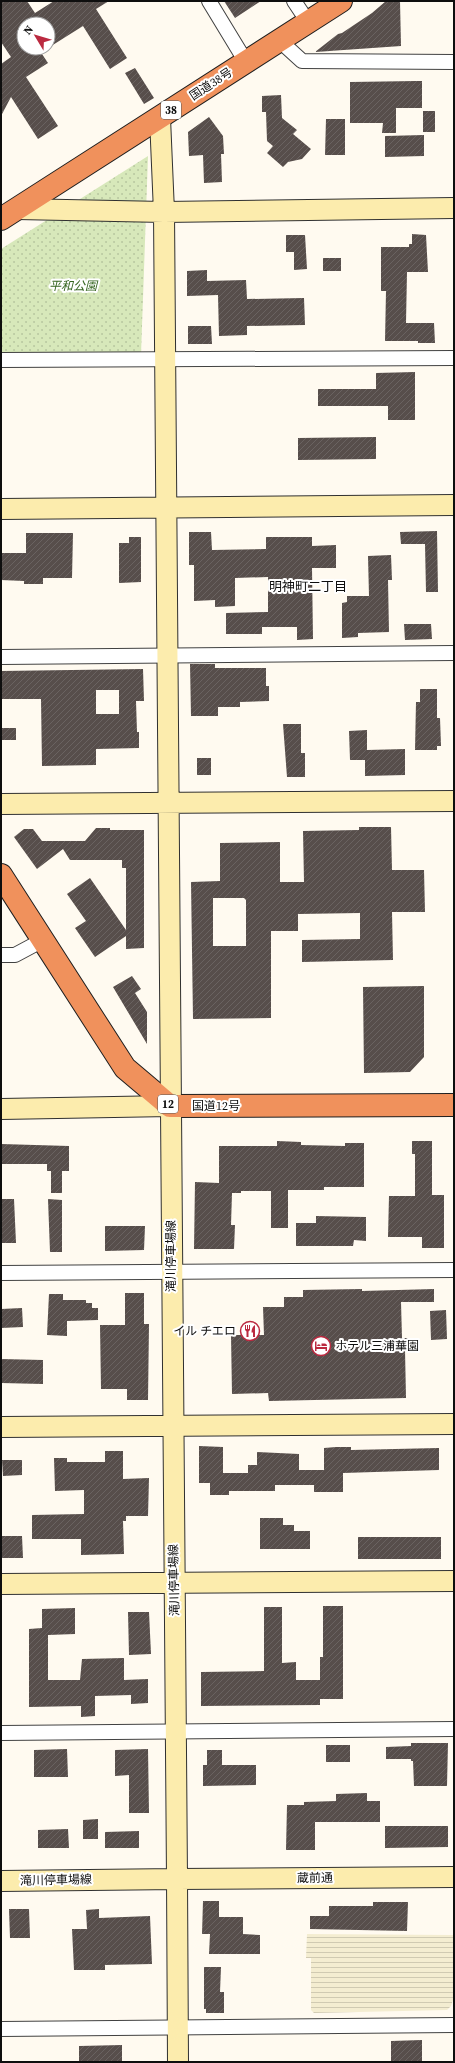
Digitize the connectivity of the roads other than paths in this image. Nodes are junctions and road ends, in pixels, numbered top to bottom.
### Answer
1 (209, 1) edge
2 (294, 1) edge
3 (341, 1) edge
4 (308, 22) junction
5 (279, 40) junction
6 (246, 62) junction
7 (454, 62) edge
8 (160, 118) junction
9 (454, 208) edge
10 (164, 212) junction
11 (9, 214) edge
12 (454, 358) edge
13 (1, 360) edge
14 (165, 360) junction
15 (454, 505) edge
16 (165, 507) junction
17 (1, 509) edge
18 (454, 653) edge
19 (167, 655) junction
20 (1, 657) edge
21 (454, 801) edge
22 (1, 804) edge
23 (168, 804) junction
24 (1, 875) edge
25 (43, 940) junction
26 (1, 955) edge
27 (170, 1106) junction
28 (454, 1106) edge
29 (1, 1109) edge
30 (454, 1270) edge
31 (172, 1272) junction
32 (1, 1273) edge
33 (454, 1424) edge
34 (172, 1427) junction
35 (1, 1428) edge
36 (454, 1582) edge
37 (174, 1583) junction
38 (1, 1584) edge
39 (454, 1729) edge
40 (175, 1731) junction
41 (1, 1733) edge
42 (454, 1876) edge
43 (177, 1879) junction
44 (1, 1881) edge
45 (454, 2025) edge
46 (178, 2028) junction
47 (1, 2029) edge
48 (178, 2062) edge

1 - 6 street
2 - 4 street
3 - 4 highway, 国道38号 / 38
4 - 5 highway, 国道38号 / 38
5 - 6 highway, 国道38号 / 38
5 - 7 street
6 - 8 highway, 国道38号 / 38
8 - 10 street, 滝川停車場線
8 - 11 highway, 国道38号 / 38
9 - 10 street
10 - 11 street
10 - 14 street, 滝川停車場線
12 - 14 street
13 - 14 street
14 - 16 street, 滝川停車場線
15 - 16 street
16 - 17 street
16 - 19 street, 滝川停車場線
18 - 19 street
19 - 20 street
19 - 23 street, 滝川停車場線
21 - 23 street
22 - 23 street
23 - 27 street, 滝川停車場線
24 - 25 highway, 12
25 - 26 street
25 - 27 highway, 12
27 - 28 highway, 国道12号 / 12
27 - 29 street
27 - 31 street, 滝川停車場線
30 - 31 street
31 - 32 street
31 - 34 street, 滝川停車場線
33 - 34 street
34 - 35 street
34 - 37 street, 滝川停車場線
36 - 37 street
37 - 38 street
37 - 40 street, 滝川停車場線
39 - 40 street
40 - 41 street
40 - 43 street, 滝川停車場線
42 - 43 street, 蔵前通
43 - 44 street, 滝川停車場線
43 - 46 street
45 - 46 street
46 - 47 street
46 - 48 street

